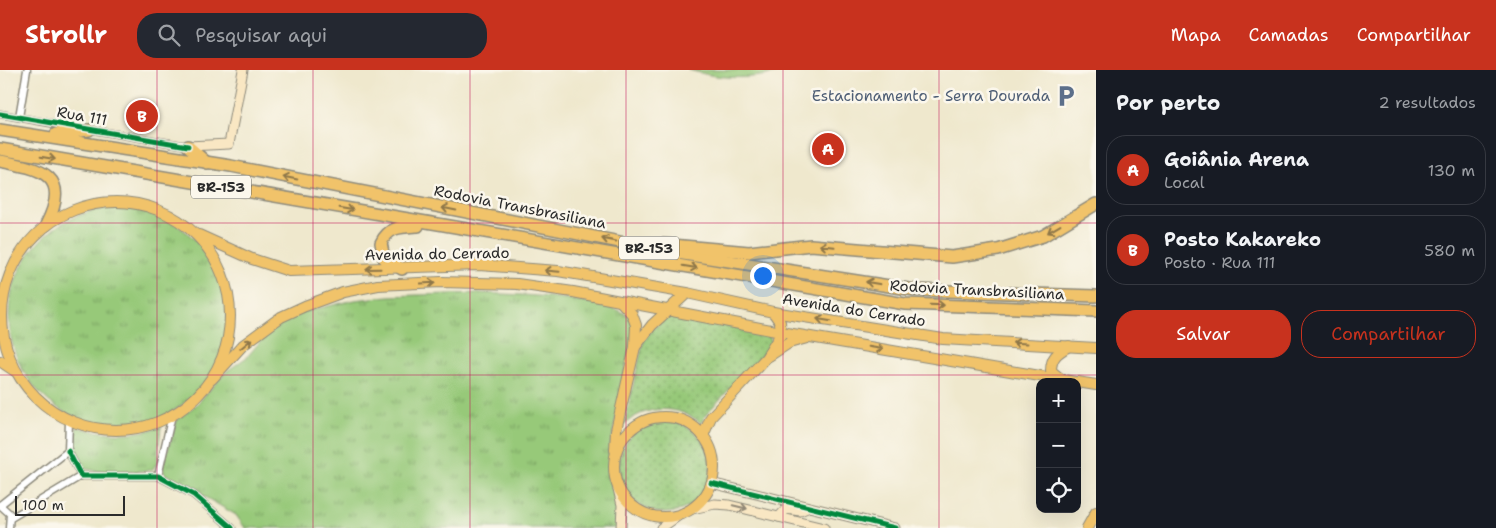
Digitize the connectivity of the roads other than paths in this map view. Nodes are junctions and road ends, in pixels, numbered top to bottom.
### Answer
1 (27, 70) edge
2 (243, 70) edge
3 (0, 114) edge
4 (19, 118) junction
5 (0, 130) edge
6 (89, 130) junction
7 (20, 134) junction
8 (188, 146) junction
9 (0, 149) edge
10 (0, 161) edge
11 (207, 162) junction
12 (1096, 204) edge
13 (46, 225) junction
14 (443, 226) junction
15 (199, 235) junction
16 (639, 246) junction
17 (402, 269) junction
18 (3, 287) edge
19 (687, 293) junction
20 (1096, 296) edge
21 (622, 303) junction
22 (1096, 310) edge
23 (667, 311) junction
24 (773, 312) junction
25 (781, 332) junction
26 (810, 337) junction
27 (1069, 346) junction
28 (635, 347) junction
29 (1096, 348) edge
30 (766, 358) junction
31 (0, 361) edge
32 (15, 371) junction
33 (1050, 378) edge
34 (1060, 378) edge
35 (212, 380) junction
36 (1081, 383) edge
37 (1096, 385) edge
38 (172, 415) junction
39 (69, 420) junction
40 (703, 436) junction
41 (68, 451) junction
42 (615, 453) junction
43 (81, 476) junction
44 (158, 476) junction
45 (711, 483) junction
46 (618, 490) junction
47 (0, 505) edge
48 (810, 507) junction
49 (692, 509) junction
50 (1096, 512) edge
51 (678, 516) junction
52 (779, 517) junction
53 (11, 518) junction
54 (8, 528) edge
55 (232, 528) edge
56 (621, 528) edge
57 (661, 528) edge
58 (824, 528) edge
59 (895, 528) edge
60 (1087, 528) edge

1 - 4 street
2 - 8 street
3 - 4 street, Rua 111
4 - 6 street, Rua 111
5 - 7 highway, Rodovia Transbrasiliana / BR-153
6 - 7 highway
6 - 8 street, Rua 111
7 - 11 highway, Rodovia Transbrasiliana / BR-153
8 - 11 highway
9 -> 14 highway, Rodovia Transbrasiliana / BR-153
10 - 13 highway
16 -> 11 highway, Rodovia Transbrasiliana / BR-153
12 -> 16 highway
13 - 15 main road
13 - 18 main road
14 - 17 highway
14 -> 22 highway, Rodovia Transbrasiliana / BR-153
17 -> 15 main road, Avenida do Cerrado
15 - 35 main road
20 -> 16 highway, Rodovia Transbrasiliana / BR-153
19 -> 17 main road, Avenida do Cerrado
18 - 32 main road
19 - 23 main road
19 - 24 main road, Avenida do Cerrado
21 - 23 main road, Avenida do Cerrado
21 - 28 main road
35 -> 21 main road, Avenida do Cerrado
23 - 25 main road, Avenida do Cerrado
23 - 28 main road
24 - 25 main road
27 -> 24 main road, Avenida do Cerrado
25 - 26 main road, Avenida do Cerrado
25 - 30 main road
26 - 30 main road
26 -> 33 main road, Avenida do Cerrado
27 - 29 main road, Avenida do Cerrado
27 - 34 main road
28 - 42 main road
30 - 40 main road
31 - 32 main road
32 - 39 main road, Avenida do Cerrado
35 - 38 main road, Avenida do Cerrado
36 - 37 main road, Avenida do Cerrado
38 - 39 main road, Avenida do Cerrado
38 - 44 street
39 - 41 street
40 - 42 main road
40 - 45 main road
41 - 43 street
41 - 47 street
42 - 46 main road
43 - 44 street
43 - 53 street
44 - 55 street
45 - 48 street
45 - 49 main road
46 - 51 main road
46 - 56 street
47 - 53 street
48 - 52 street
48 - 59 street
49 - 51 main road
49 -> 52 street
50 - 60 main road
51 - 57 street
52 - 58 street
53 - 54 street

